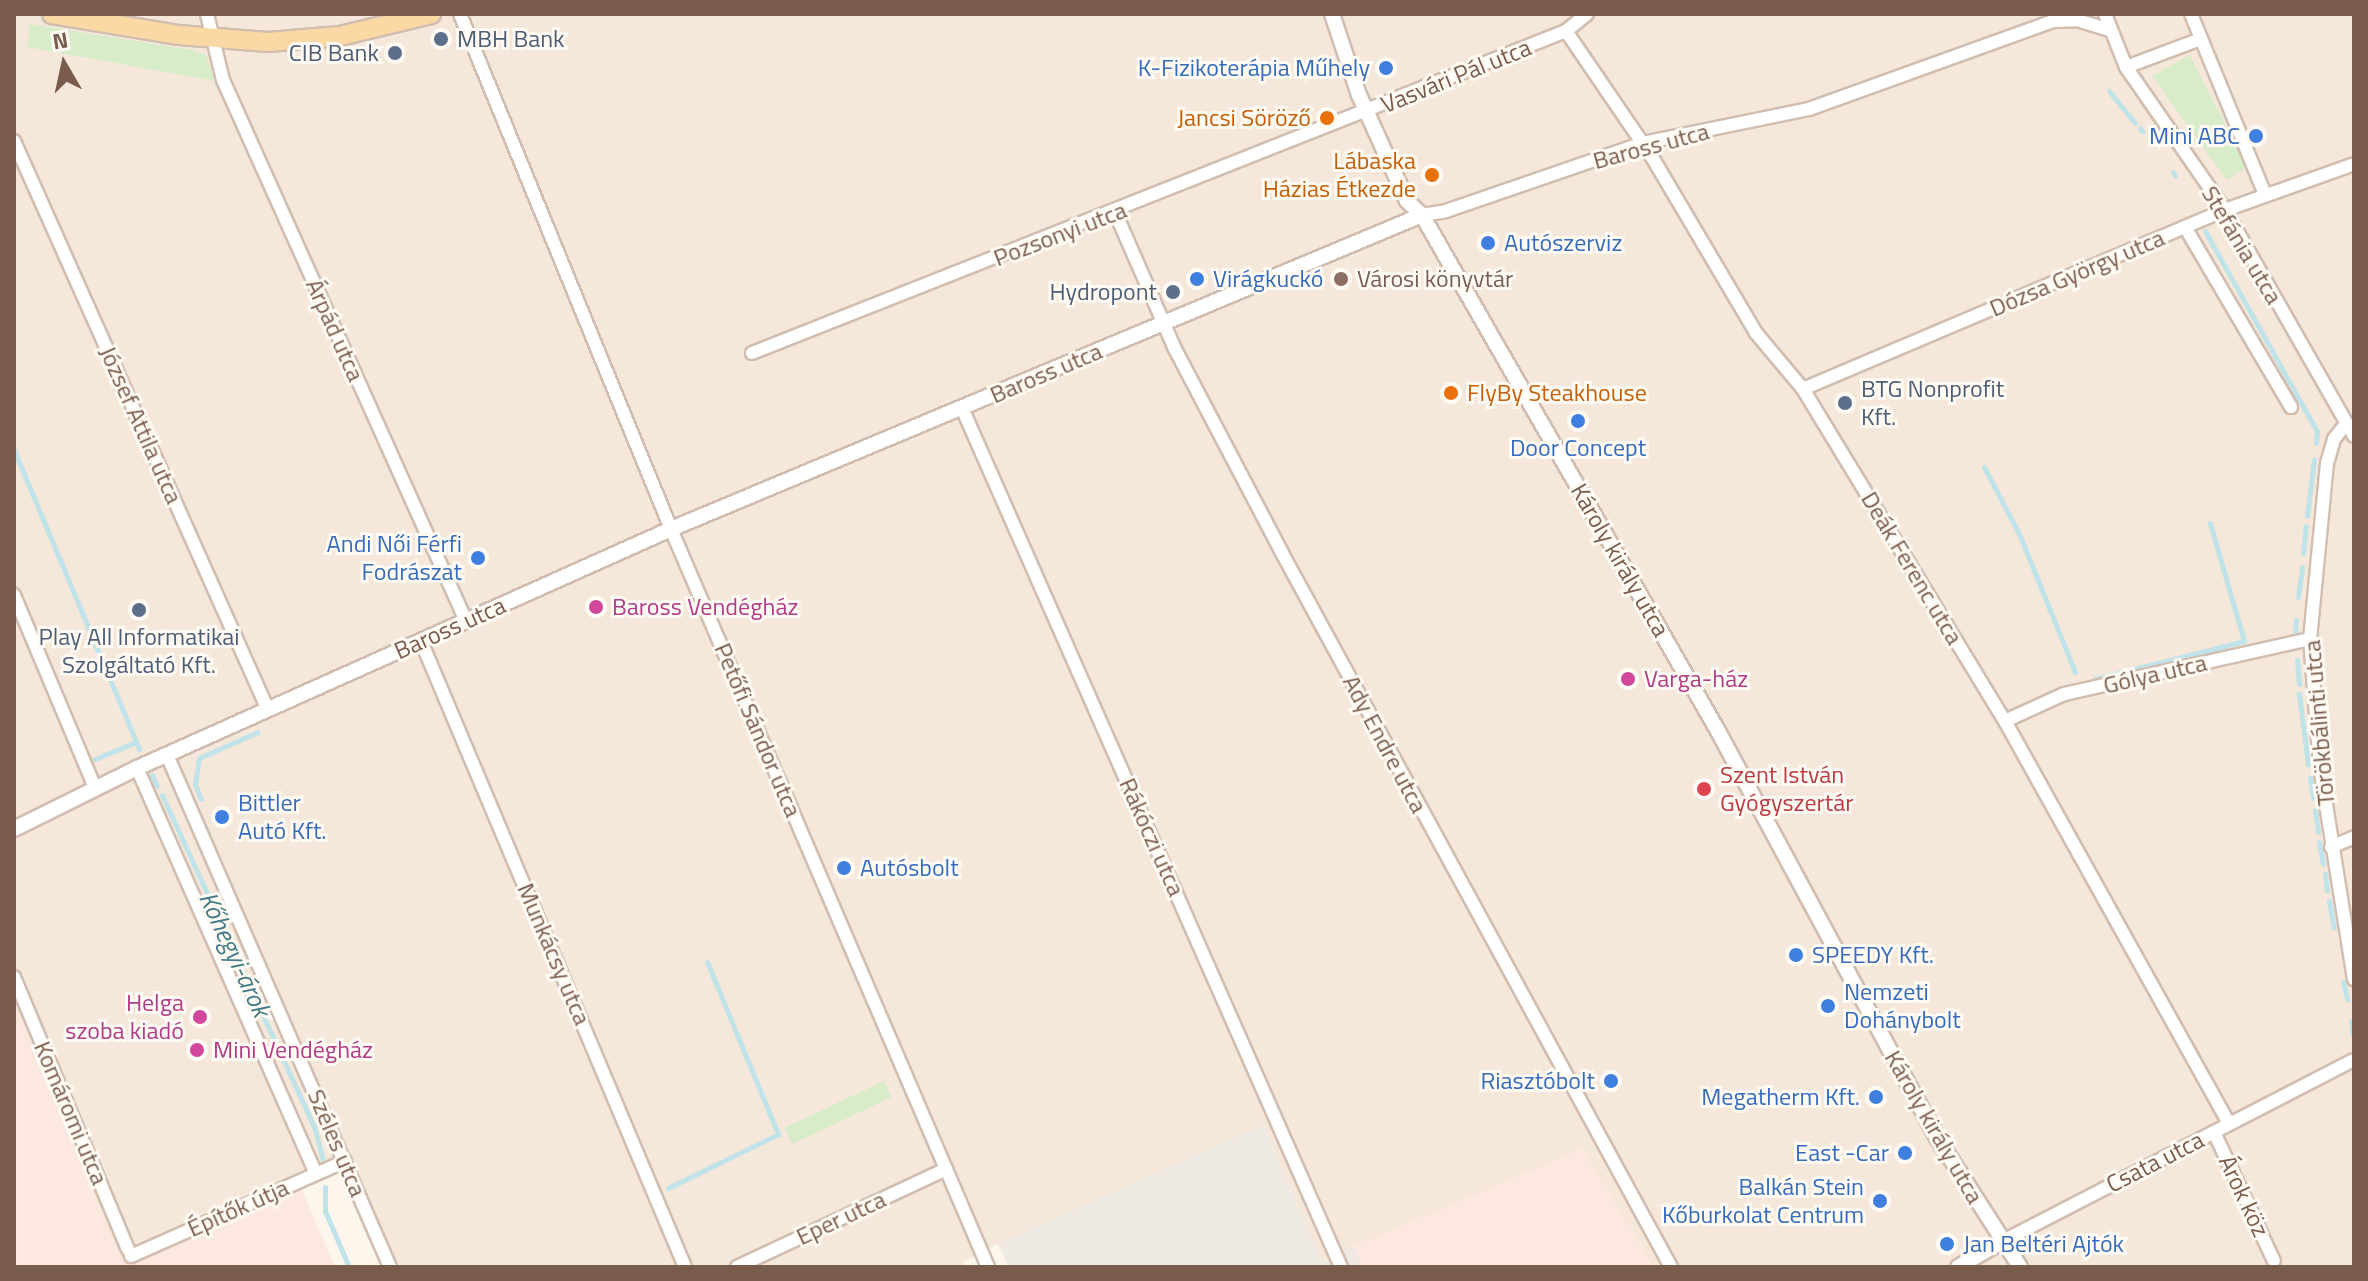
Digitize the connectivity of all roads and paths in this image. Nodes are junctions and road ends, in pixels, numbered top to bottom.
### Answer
1 (52, 14) edge
2 (207, 14) edge
3 (431, 14) edge
4 (460, 14) edge
5 (1332, 14) edge
6 (1587, 14) edge
7 (2105, 14) edge
8 (2191, 14) edge
9 (2109, 30) junction
10 (1566, 31) junction
11 (210, 37) junction
12 (2201, 39) junction
13 (2126, 67) junction
14 (1366, 112) junction
15 (14, 141) edge
16 (1643, 143) junction
17 (2354, 164) edge
18 (2265, 194) junction
19 (2225, 210) junction
20 (1115, 212) junction
21 (1422, 215) junction
22 (2185, 227) junction
23 (1165, 323) junction
24 (752, 353) dead end
25 (1803, 389) junction
26 (2291, 407) dead end
27 (962, 408) junction
28 (2346, 424) junction
29 (2354, 436) edge
30 (671, 529) junction
31 (14, 595) edge
32 (466, 621) junction
33 (2310, 639) junction
34 (421, 641) junction
35 (268, 710) junction
36 (2005, 721) junction
37 (167, 755) junction
38 (137, 768) junction
39 (95, 788) junction
40 (14, 829) edge
41 (2354, 837) edge
42 (2331, 847) junction
43 (14, 977) edge
44 (2354, 979) edge
45 (2354, 1060) edge
46 (2229, 1124) junction
47 (2214, 1132) junction
48 (345, 1161) junction
49 (946, 1169) junction
50 (316, 1173) junction
51 (2001, 1242) junction
52 (130, 1252) joint
53 (2274, 1261) dead end
54 (390, 1267) edge
55 (685, 1267) edge
56 (737, 1267) edge
57 (988, 1267) edge
58 (1341, 1267) edge
59 (1671, 1267) edge
60 (1958, 1267) edge
61 (2020, 1267) edge

1 - 11 main road
2 - 11 street, Árpád utca
3 - 11 main road
4 - 30 street, Petőfi Sándor utca
5 - 14 street, Károly király utca
6 - 10 street, Vasvári Pál utca
7 - 9 street, Stefánia utca
8 - 12 street
9 - 13 street, Stefánia utca
9 - 16 street, Baross utca
10 - 14 street, Vasvári Pál utca
10 - 16 street, Deák Ferenc utca
11 - 32 street, Árpád utca
12 - 13 street
12 - 18 street
13 - 19 street, Stefánia utca
14 - 20 street, Pozsonyi utca
14 - 21 street, Károly király utca
15 - 35 street, József Attila utca
16 - 21 street, Baross utca
16 - 25 street, Deák Ferenc utca
17 - 18 street, Dózsa György utca
18 - 19 street, Dózsa György utca
19 - 22 street, Dózsa György utca
19 - 28 street, Stefánia utca
20 - 23 street, Ady Endre utca
20 - 24 street, Pozsonyi utca
21 - 23 street, Baross utca
21 - 51 street, Károly király utca
22 - 25 street, Dózsa György utca
22 - 26 street
23 - 27 street, Baross utca
23 - 59 street, Ady Endre utca
25 - 36 street, Deák Ferenc utca
27 - 30 street, Baross utca
27 - 58 street, Rákóczi utca
28 - 29 street, Stefánia utca
28 - 33 street, Törökbálinti utca
30 - 32 street, Baross utca
30 - 49 street, Petőfi Sándor utca
31 - 39 street
32 - 34 street, Baross utca
33 - 36 street, Gólya utca
33 - 42 street, Törökbálinti utca
34 - 35 street, Baross utca
34 - 55 street, Munkácsy utca
35 - 37 street, Baross utca
36 - 46 street, Deák Ferenc utca
37 - 38 street, Baross utca
37 - 48 street, Széles utca
38 - 39 street, Baross utca
38 - 50 street, Széles utca
39 - 40 street, Baross utca
41 - 42 street
42 - 44 street, Törökbálinti utca
43 - 52 street, Komáromi utca
45 - 46 street, Csata utca
46 - 47 street, Csata utca
47 - 51 street, Csata utca
47 - 53 street, Árok köz
48 - 50 street, Építők útja
48 - 54 street, Széles utca
49 - 56 street, Eper utca
49 - 57 street, Petőfi Sándor utca
50 - 52 street, Építők útja
51 - 60 street, Csata utca
51 - 61 street, Károly király utca

